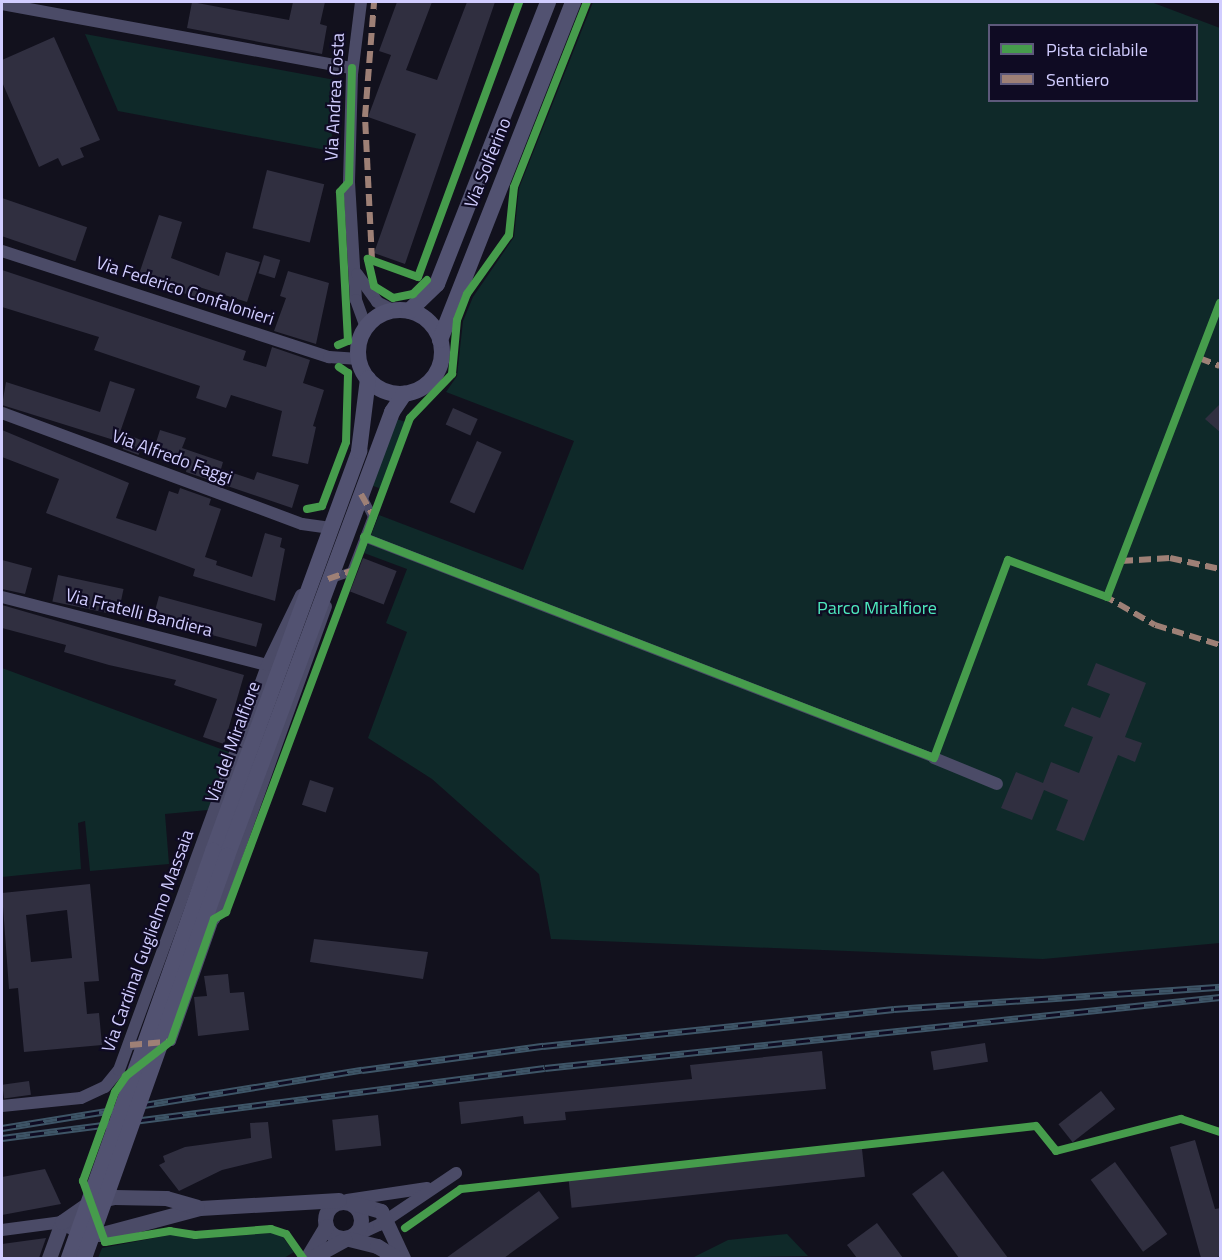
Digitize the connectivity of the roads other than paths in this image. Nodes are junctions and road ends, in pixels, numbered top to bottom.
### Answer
1 (361, 2) edge
2 (548, 2) edge
3 (573, 2) edge
4 (2, 4) edge
5 (352, 69) junction
6 (2, 251) edge
7 (354, 268) junction
8 (402, 311) junction
9 (366, 328) junction
10 (440, 340) junction
11 (359, 359) junction
12 (368, 379) junction
13 (404, 394) junction
14 (2, 413) edge
15 (361, 494) junction
16 (331, 528) junction
17 (364, 537) junction
18 (322, 577) junction
19 (2, 597) edge
20 (267, 665) junction
21 (934, 758) joint
22 (997, 784) dead end
23 (225, 889) junction
24 (185, 894) junction
25 (214, 919) junction
26 (130, 1045) junction
27 (2, 1106) edge
28 (127, 1116) junction
29 (456, 1173) dead end
30 (437, 1185) junction
31 (346, 1201) junction
32 (298, 1204) junction
33 (200, 1208) junction
34 (387, 1220) junction
35 (62, 1222) junction
36 (326, 1223) junction
37 (2, 1230) edge
38 (349, 1238) junction
39 (49, 1258) edge
40 (69, 1258) edge
41 (84, 1258) edge
42 (309, 1258) edge
43 (397, 1258) edge
44 (403, 1258) edge

1 - 5 street, Via Andrea Costa
2 - 8 main road, Via Solferino
3 - 10 main road, Via Solferino
4 - 5 street
5 - 7 street, Via Andrea Costa
6 - 11 street, Via Federico Confalonieri
7 - 8 street, Via Andrea Costa
7 - 9 street, Via Andrea Costa
8 - 9 main road
8 - 10 main road
9 - 11 main road
10 - 13 main road
11 - 12 main road
12 - 13 main road
12 - 16 main road, Via del Miralfiore
13 - 15 main road, Via del Miralfiore
14 - 16 street, Via Alfredo Faggi
15 - 17 street
15 - 18 main road, Via del Miralfiore
16 - 18 main road, Via del Miralfiore
17 - 18 street
17 - 21 street
18 - 20 street, Via Cardinal Guglielmo Massaia
18 - 23 street, Via del Miralfiore
18 - 28 main road, Via del Miralfiore, bridge
19 - 20 street, Via Fratelli Bandiera
20 - 24 street, Via Cardinal Guglielmo Massaia
21 - 22 street
23 - 24 street
23 - 25 street, Via del Miralfiore
24 - 25 street
24 - 26 street, Via Cardinal Guglielmo Massaia
25 - 26 street
26 - 27 street, Via Cardinal Guglielmo Massaia
28 - 40 main road, bridge
28 - 41 main road, bridge
29 - 30 street
30 - 31 street
30 - 34 street
31 - 32 street
31 - 34 street
31 - 36 street
31 - 38 street
32 - 33 street
32 - 36 street
33 - 35 street
33 - 35 street
34 - 38 street
34 - 44 street
35 - 37 street
35 - 39 street
36 - 38 street
36 - 42 street
38 - 42 street
38 - 43 street

